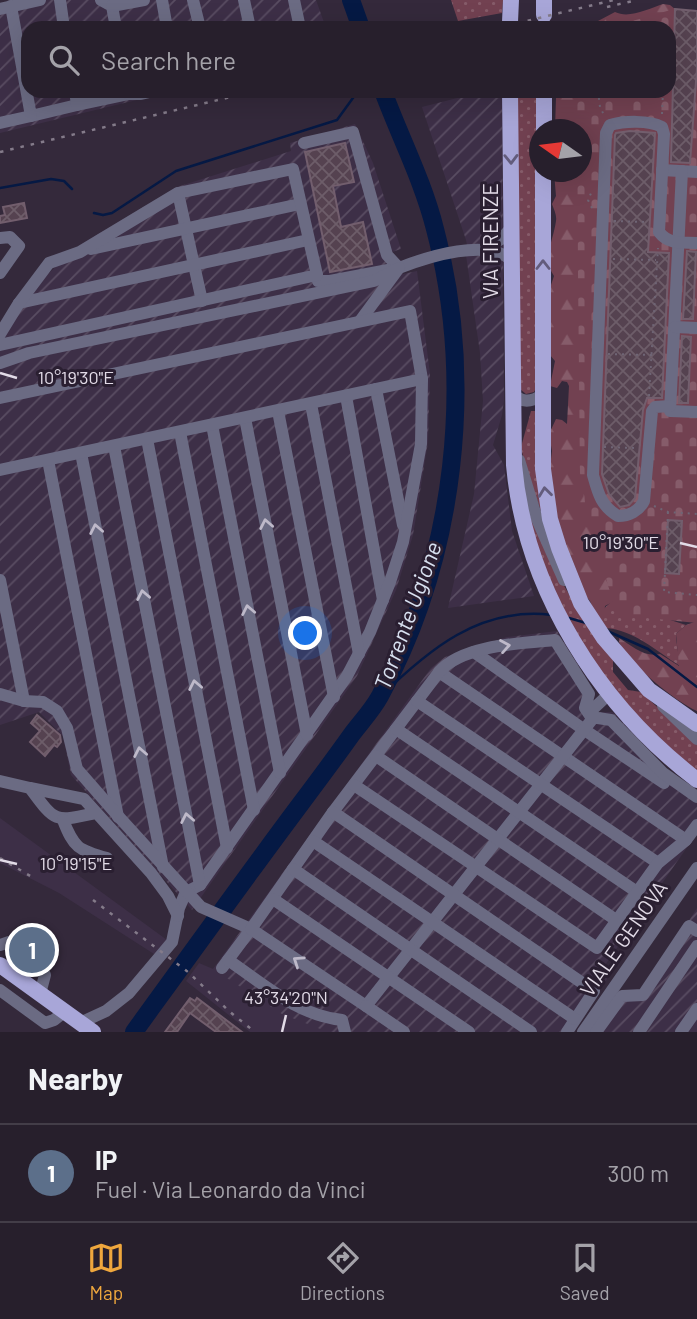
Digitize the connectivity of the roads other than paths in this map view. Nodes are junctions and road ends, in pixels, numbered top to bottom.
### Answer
1 (40, 0) edge
2 (60, 0) edge
3 (144, 0) edge
4 (162, 0) edge
5 (193, 0) edge
6 (244, 0) edge
7 (295, 0) edge
8 (511, 0) edge
9 (106, 3) edge
10 (5, 8) edge
11 (63, 21) edge
12 (113, 21) edge
13 (166, 21) edge
14 (198, 21) edge
15 (248, 21) edge
16 (299, 21) edge
17 (510, 21) edge
18 (21, 72) edge
19 (28, 98) edge
20 (76, 98) edge
21 (105, 98) edge
22 (510, 98) edge
23 (544, 98) edge
24 (77, 105) junction
25 (32, 116) junction
26 (544, 119) edge
27 (0, 123) edge
28 (304, 143) dead end
29 (662, 170) junction
30 (682, 171) junction
31 (697, 172) edge
32 (543, 182) edge
33 (178, 193) junction
34 (300, 204) junction
35 (512, 227) junction
36 (185, 229) junction
37 (0, 238) edge
38 (309, 240) junction
39 (679, 242) junction
40 (697, 243) edge
41 (482, 250) junction
42 (80, 252) junction
43 (512, 261) junction
44 (194, 266) junction
45 (399, 268) junction
46 (0, 273) edge
47 (317, 275) junction
48 (202, 301) junction
49 (19, 303) junction
50 (360, 321) junction
51 (675, 327) junction
52 (697, 328) edge
53 (0, 334) edge
54 (0, 345) edge
55 (0, 363) edge
56 (422, 379) junction
57 (376, 389) junction
58 (512, 391) junction
59 (542, 395) junction
60 (346, 396) junction
61 (0, 398) edge
62 (311, 404) junction
63 (670, 406) junction
64 (278, 411) junction
65 (697, 412) edge
66 (245, 418) junction
67 (212, 425) junction
68 (180, 432) junction
69 (147, 439) junction
70 (514, 443) junction
71 (114, 446) junction
72 (81, 453) junction
73 (48, 460) junction
74 (0, 470) edge
75 (405, 533) junction
76 (0, 580) edge
77 (383, 601) junction
78 (584, 608) junction
79 (474, 652) junction
80 (359, 655) junction
81 (439, 672) junction
82 (649, 690) junction
83 (0, 694) edge
84 (610, 694) junction
85 (334, 697) junction
86 (24, 701) junction
87 (417, 701) junction
88 (594, 717) junction
89 (697, 724) edge
90 (396, 729) junction
91 (583, 729) junction
92 (307, 735) junction
93 (697, 739) edge
94 (562, 755) junction
95 (376, 756) junction
96 (281, 773) junction
97 (697, 780) edge
98 (0, 781) edge
99 (540, 784) junction
100 (354, 785) junction
101 (30, 788) junction
102 (697, 797) edge
103 (697, 804) edge
104 (254, 810) junction
105 (333, 812) junction
106 (518, 812) junction
107 (96, 813) junction
108 (118, 817) junction
109 (64, 820) junction
110 (697, 825) edge
111 (497, 838) junction
112 (686, 840) junction
113 (313, 841) junction
114 (227, 848) junction
115 (107, 858) dead end
116 (657, 863) junction
117 (475, 866) junction
118 (163, 867) junction
119 (697, 868) edge
120 (293, 869) junction
121 (200, 885) junction
122 (186, 892) junction
123 (637, 892) junction
124 (453, 894) junction
125 (273, 899) junction
126 (178, 916) junction
127 (616, 920) junction
128 (432, 922) junction
129 (245, 926) junction
130 (697, 931) edge
131 (0, 946) edge
132 (697, 946) edge
133 (410, 949) junction
134 (0, 965) edge
135 (388, 977) junction
136 (40, 994) junction
137 (3, 998) edge
138 (360, 1002) junction
139 (697, 1009) edge
140 (64, 1012) junction
141 (575, 1019) junction
142 (86, 1027) edge
143 (345, 1032) edge
144 (404, 1032) edge
145 (469, 1032) edge
146 (531, 1032) edge
147 (567, 1032) edge
148 (583, 1032) edge
149 (596, 1032) edge
150 (639, 1032) edge
151 (681, 1032) edge

1 - 10 street
2 - 11 street
3 - 9 street
4 - 13 street
5 - 14 street
6 - 15 street
7 - 16 street
8 - 17 main road
9 - 12 street
10 - 18 street
19 - 25 street
20 - 24 street
21 - 24 street
22 -> 35 main road, VIA FIRENZE
23 - 26 main road
24 - 25 street
25 - 27 street
28 - 45 street
29 - 30 street
29 - 39 street
29 - 63 street
30 - 31 street
30 - 39 street
59 -> 32 main road, VIA FIRENZE
33 - 34 street
33 - 36 street
33 - 42 street
34 - 36 street
34 - 38 street
35 - 41 street
35 - 43 main road, VIA FIRENZE
36 - 42 street
36 - 44 street
37 - 46 street
38 - 44 street
38 - 47 street
39 - 40 street
39 - 51 street
41 - 43 street
41 - 45 street
42 - 49 street
43 - 58 main road, VIA FIRENZE
44 - 48 street
44 - 49 street
45 - 47 street
45 - 50 street
45 - 55 street
47 - 48 street
48 - 54 street
49 - 53 street
50 - 56 street
50 - 61 street
51 - 52 street
51 - 63 street
56 - 57 street
56 - 75 street
57 - 60 street
57 - 75 street
58 - 59 street
58 - 70 main road, VIA FIRENZE
78 -> 59 main road, VIA FIRENZE
60 - 62 street
60 - 77 street
62 - 64 street
62 - 80 street
63 - 65 street
64 - 66 street
64 - 85 street
66 - 67 street
92 -> 66 street
67 - 68 street
96 -> 67 street
68 - 69 street
68 - 104 street
69 - 71 street
114 -> 69 street
70 - 78 street, VIA FIRENZE
70 - 84 main road, VIA FIRENZE
71 - 72 street
121 -> 71 street
72 - 73 street
118 -> 72 street
73 - 74 street
73 - 108 street
75 - 77 street
76 - 86 street
77 - 80 street
78 - 82 main road, VIA FIRENZE
79 - 81 street
79 -> 88 street
79 - 91 street
80 - 85 street
81 - 87 street
81 - 94 street
82 - 89 main road, VIA FIRENZE
82 - 93 street, VIA FIRENZE
83 - 86 street
84 - 88 street
84 - 97 main road, VIA FIRENZE
85 - 92 street
86 - 108 street
87 - 90 street
87 - 99 street
88 - 91 street
88 - 102 street
90 - 95 street
90 - 106 street
91 - 94 street
91 - 103 street
92 - 96 street
94 - 99 street
94 - 112 street
95 - 100 street
95 - 111 street
96 - 104 street
98 - 101 street
99 - 106 street
99 - 116 street
100 - 105 street
100 - 117 street
101 - 107 street
101 - 109 street
104 - 114 street
105 - 113 street
105 - 124 street
106 - 111 street
106 - 123 street
107 - 109 street
107 - 126 street
108 - 118 street
109 - 115 street
110 - 112 street
111 - 117 street
111 - 127 street
112 - 116 street
113 - 120 street
113 - 128 street
114 - 121 street
116 - 123 street
117 - 124 street
117 - 127 street
118 - 122 street
119 - 148 street, VIALE GENOVA
120 - 125 street
120 - 133 street
121 - 122 street
122 - 126 street
122 - 129 street
123 - 127 street
124 - 128 street
124 - 141 street
125 - 129 street
125 - 135 street
126 - 142 street
128 - 133 street
128 - 141 street
138 -> 129 street
129 - 143 street
130 - 149 street
131 - 136 street
132 - 150 street
133 - 135 street
133 - 146 street
134 - 136 main road
135 - 138 street
135 - 145 street
136 - 140 main road
137 - 140 street
138 - 144 street
139 - 151 street
140 - 142 main road
141 - 147 street

